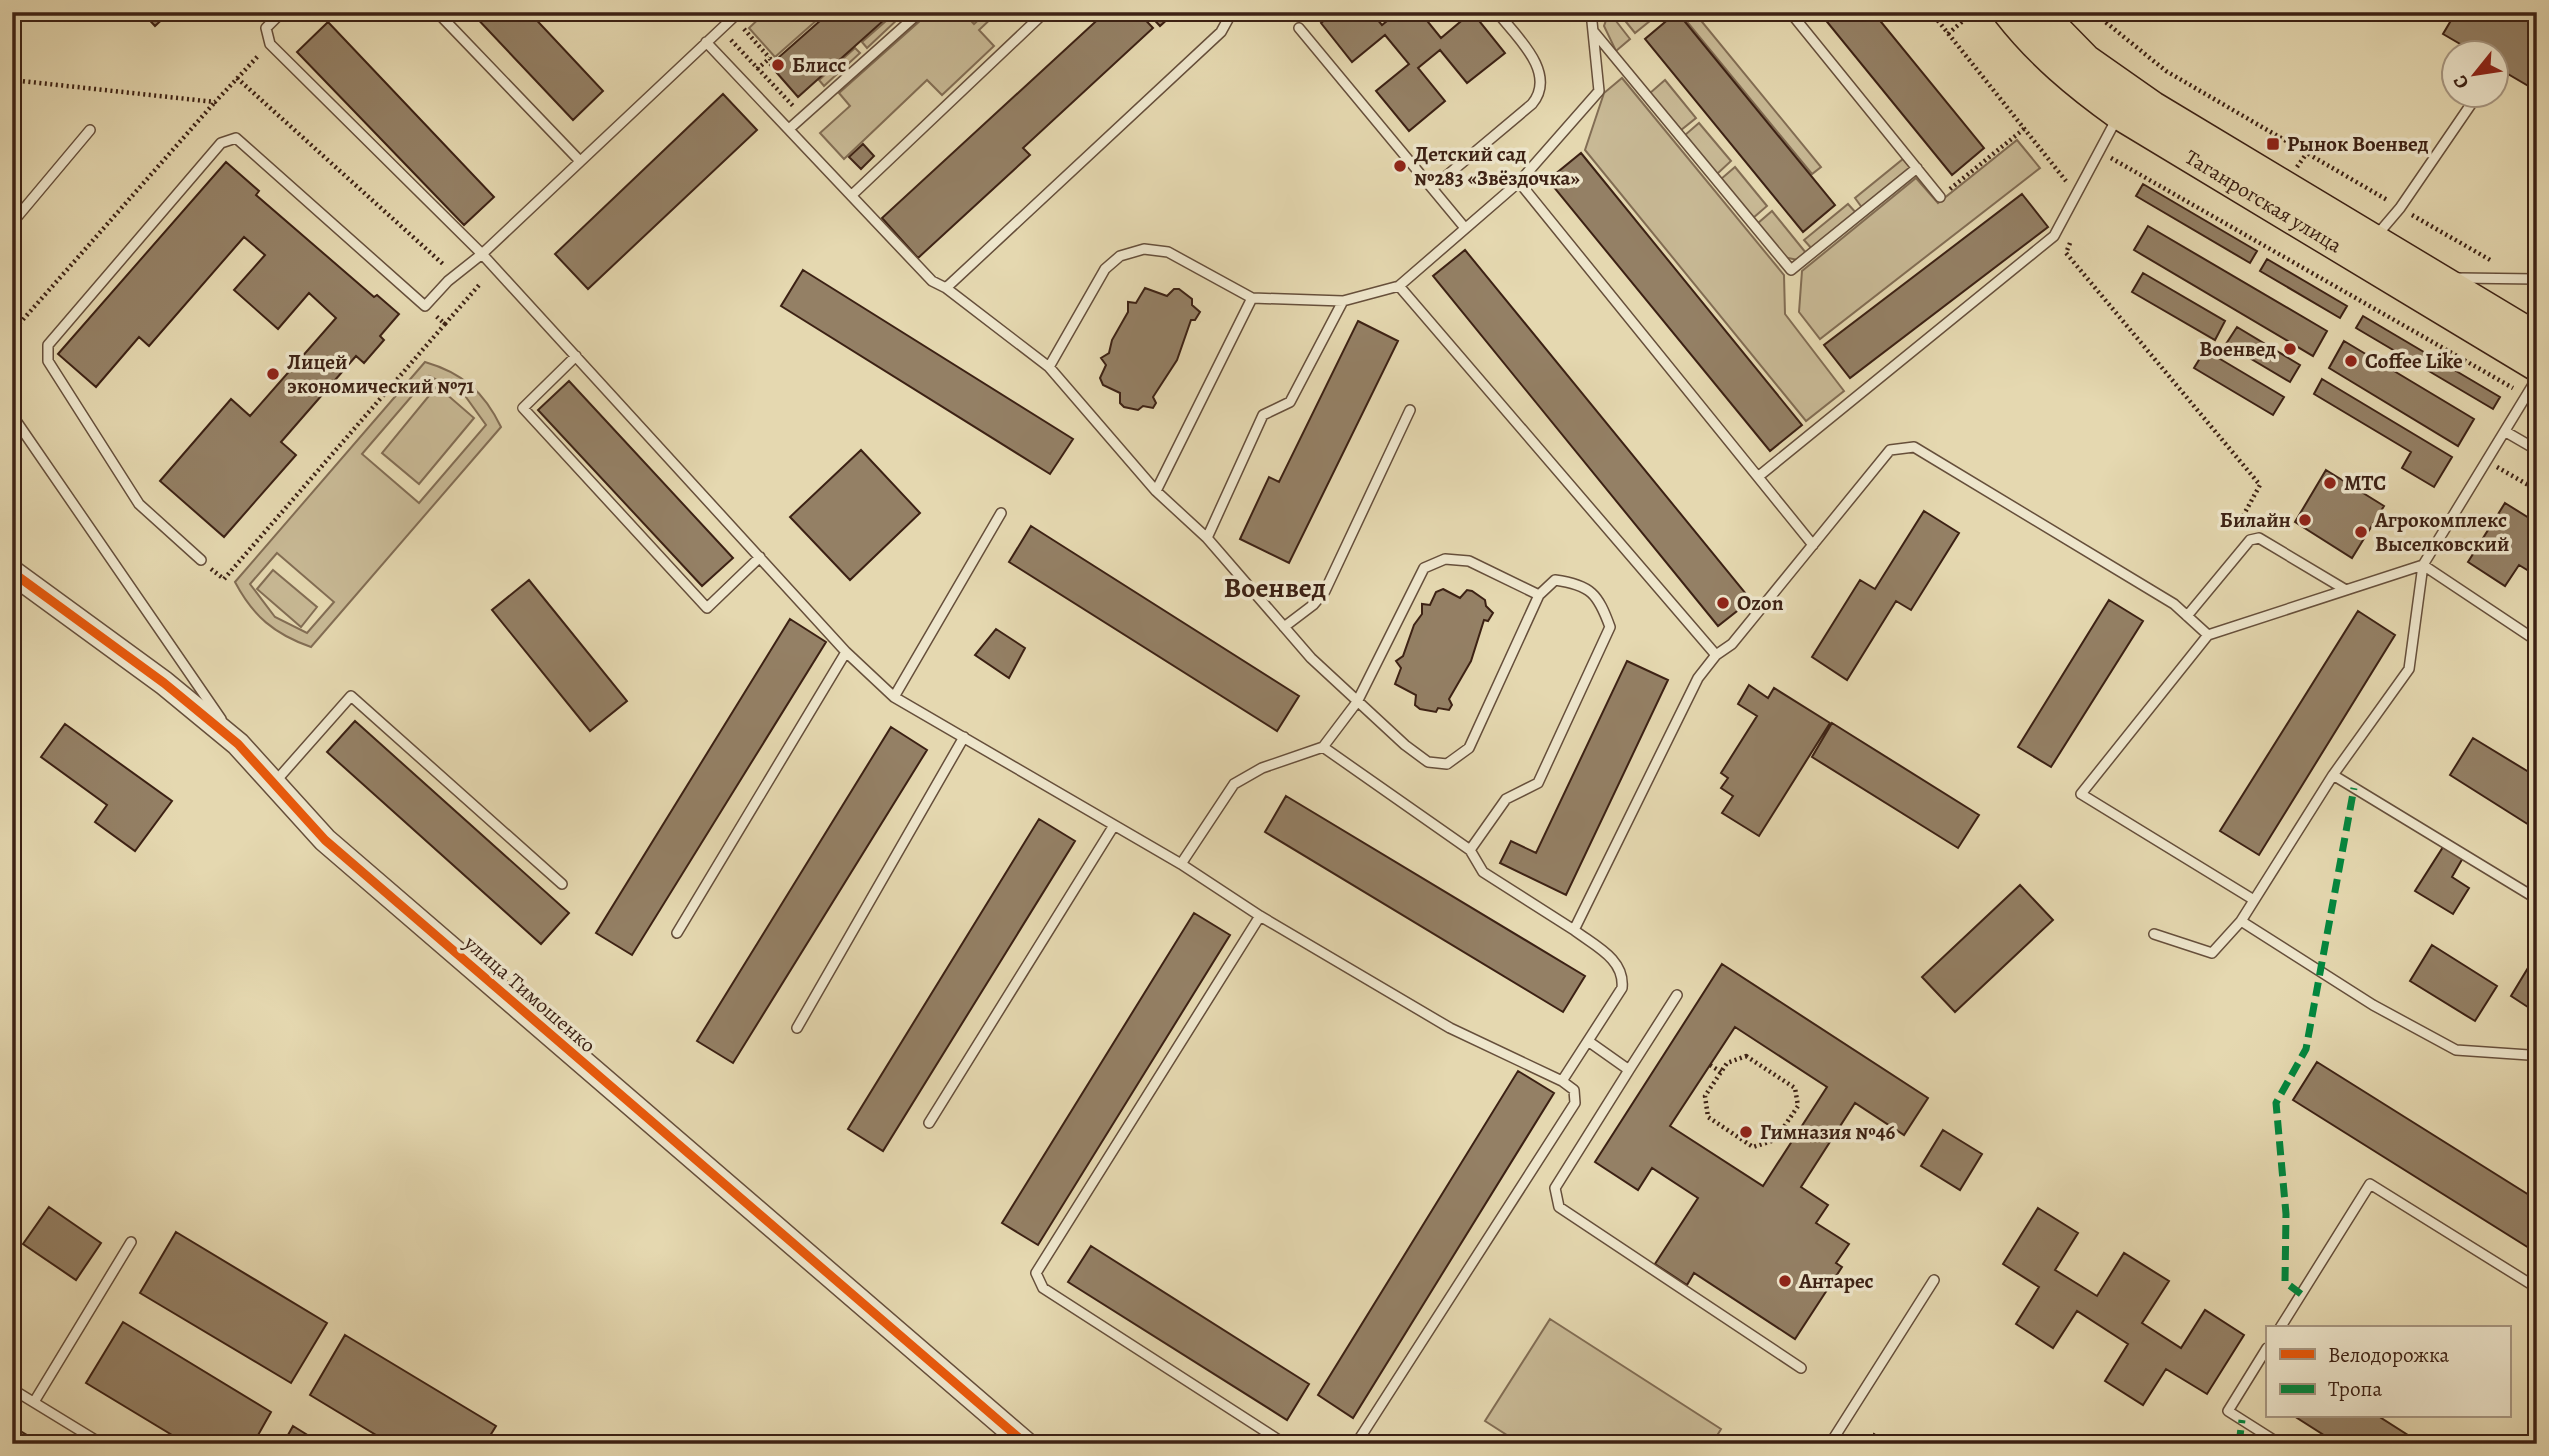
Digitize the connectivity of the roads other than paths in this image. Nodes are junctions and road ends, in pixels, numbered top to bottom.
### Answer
1 (282, 12) edge
2 (437, 12) edge
3 (920, 12) edge
4 (1045, 12) edge
5 (1232, 12) edge
6 (1497, 12) edge
7 (1591, 12) edge
8 (1790, 12) edge
9 (2008, 12) edge
10 (2039, 12) edge
11 (736, 15) edge
12 (1299, 28) dead end
13 (1593, 30) junction
14 (706, 42) junction
15 (2126, 104) junction
16 (2468, 108) edge
17 (789, 128) junction
18 (90, 130) dead end
19 (579, 160) junction
20 (1917, 168) junction
21 (1519, 182) junction
22 (1432, 188) junction
23 (852, 195) junction
24 (1940, 197) road end
25 (12, 223) edge
26 (1465, 228) junction
27 (2374, 239) junction
28 (482, 254) junction
29 (2439, 278) junction
30 (2537, 279) edge
31 (1399, 286) junction
32 (946, 288) junction
33 (1252, 298) junction
34 (1343, 301) junction
35 (2537, 338) edge
36 (576, 356) junction
37 (2537, 366) edge
38 (1049, 367) junction
39 (2537, 378) edge
40 (1409, 410) dead end
41 (12, 415) edge
42 (2506, 432) junction
43 (2537, 450) edge
44 (1759, 476) junction
45 (1156, 491) junction
46 (1001, 513) dead end
47 (1207, 538) junction
48 (1813, 545) junction
49 (760, 558) junction
50 (201, 560) road end
51 (2423, 565) junction
52 (12, 572) edge
53 (2346, 590) junction
54 (1539, 595) junction
55 (2187, 616) junction
56 (1284, 627) junction
57 (2208, 635) junction
58 (2537, 641) edge
59 (846, 652) junction
60 (1716, 654) junction
61 (894, 697) junction
62 (1357, 702) junction
63 (964, 737) junction
64 (238, 744) junction
65 (1323, 747) junction
66 (2333, 775) junction
67 (274, 783) junction
68 (1113, 827) junction
69 (1470, 850) junction
70 (1181, 864) junction
71 (562, 884) dead end
72 (2537, 899) edge
73 (2254, 900) junction
74 (1260, 916) junction
75 (2241, 921) junction
76 (1574, 930) junction
77 (677, 933) dead end
78 (2154, 934) dead end
79 (1677, 995) dead end
80 (797, 1028) dead end
81 (1588, 1041) junction
82 (2537, 1059) edge
83 (1629, 1070) junction
84 (1562, 1081) junction
85 (929, 1122) dead end
86 (131, 1242) dead end
87 (1934, 1280) dead end
88 (2537, 1288) edge
89 (2281, 1326) edge
90 (2266, 1350) edge
91 (1801, 1368) dead end
92 (12, 1389) edge
93 (34, 1402) junction
94 (102, 1444) edge
95 (1026, 1444) edge
96 (1285, 1444) edge
97 (1356, 1444) edge
98 (1830, 1444) edge
99 (2280, 1444) edge

1 - 28 lane
2 - 19 lane
3 - 17 lane
4 - 23 lane
5 - 32 lane
6 - 22 lane
7 - 13 lane
8 - 20 lane
9 - 15 main road, Таганрогская улица
10 - 15 main road, Таганрогская улица
11 - 14 lane
12 - 22 lane
13 - 20 lane
13 - 21 lane
14 - 17 lane
14 - 19 lane
15 - 27 main road, Таганрогская улица
15 - 37 main road, Таганрогская улица
15 - 44 lane
16 - 27 lane
17 - 23 lane
18 - 25 lane
19 - 28 lane
20 - 24 lane
21 - 26 lane
21 - 44 lane
22 - 26 lane
23 - 32 lane
26 - 31 lane
27 - 29 main road, Таганрогская улица
28 - 36 lane
28 - 50 lane
29 - 30 lane
29 - 35 main road, Таганрогская улица
31 - 34 lane
31 - 60 lane
32 - 38 lane
33 - 34 lane
33 - 38 lane
33 - 45 lane
34 - 47 lane
36 - 49 lane
36 - 49 lane
38 - 45 lane
39 - 42 lane
40 - 56 lane
41 - 64 lane
42 - 43 lane
42 - 51 lane
44 - 48 lane
45 - 47 lane
46 - 61 lane
47 - 56 lane
48 - 55 lane
48 - 60 lane
49 - 59 lane
51 - 53 lane
51 - 58 lane
51 - 66 lane
52 - 64 street, улица Тимошенко
53 - 55 lane
53 - 57 lane
54 - 62 lane
54 - 62 lane
54 - 69 lane
55 - 57 lane
56 - 62 lane
57 - 73 lane
59 - 61 lane
59 - 77 lane
60 - 76 lane
61 - 63 lane
62 - 65 lane
63 - 68 lane
63 - 80 lane
64 - 67 street, улица Тимошенко
65 - 69 lane
65 - 70 lane
66 - 72 lane
66 - 73 lane
67 - 71 lane
67 - 95 street, улица Тимошенко
68 - 70 lane
68 - 85 lane
69 - 76 lane
70 - 74 lane
73 - 75 lane
74 - 84 lane
74 - 96 lane
75 - 78 lane
75 - 82 lane
76 - 81 lane
79 - 83 lane
81 - 83 lane
81 - 84 lane
83 - 91 lane
84 - 97 lane
86 - 93 lane
87 - 98 lane
88 - 89 lane
90 - 99 lane
92 - 93 lane
93 - 94 lane

